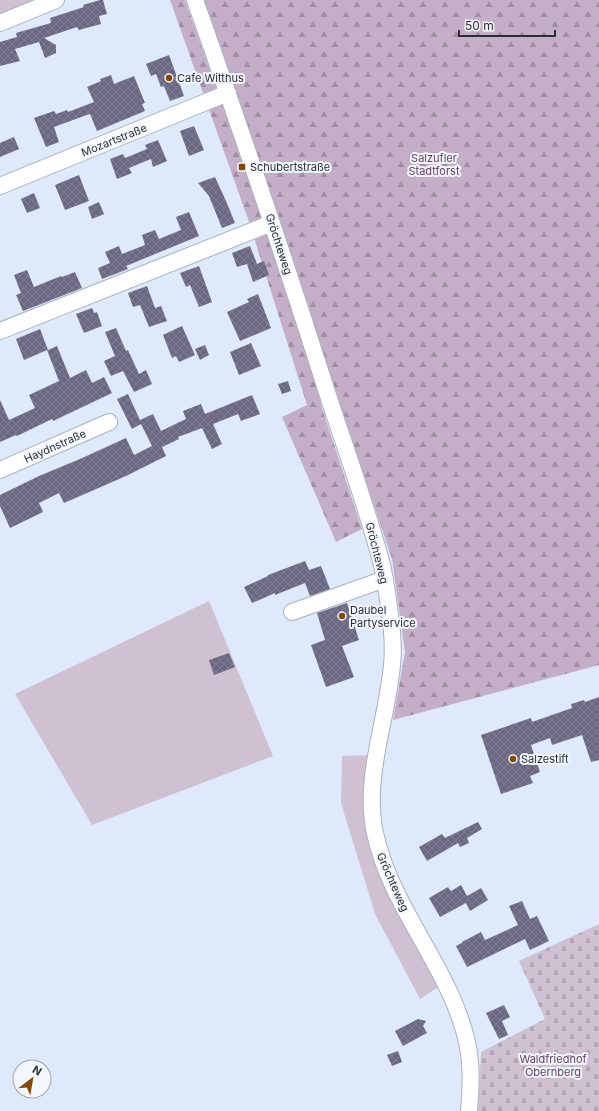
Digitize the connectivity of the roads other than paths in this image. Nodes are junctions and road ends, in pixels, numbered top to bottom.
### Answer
1 (56, 0) edge
2 (195, 0) edge
3 (0, 23) edge
4 (228, 93) junction
5 (0, 186) edge
6 (272, 223) junction
7 (0, 331) edge
8 (109, 422) dead end
9 (0, 470) edge
10 (385, 579) junction
11 (292, 612) dead end
12 (469, 1111) edge

1 - 3 street
2 - 4 street, Gröchteweg
4 - 5 street, Mozartstraße
4 - 6 street, Gröchteweg
6 - 7 street
6 - 10 street, Gröchteweg
8 - 9 street, Haydnstraße
10 - 11 street
10 - 12 street, Gröchteweg

